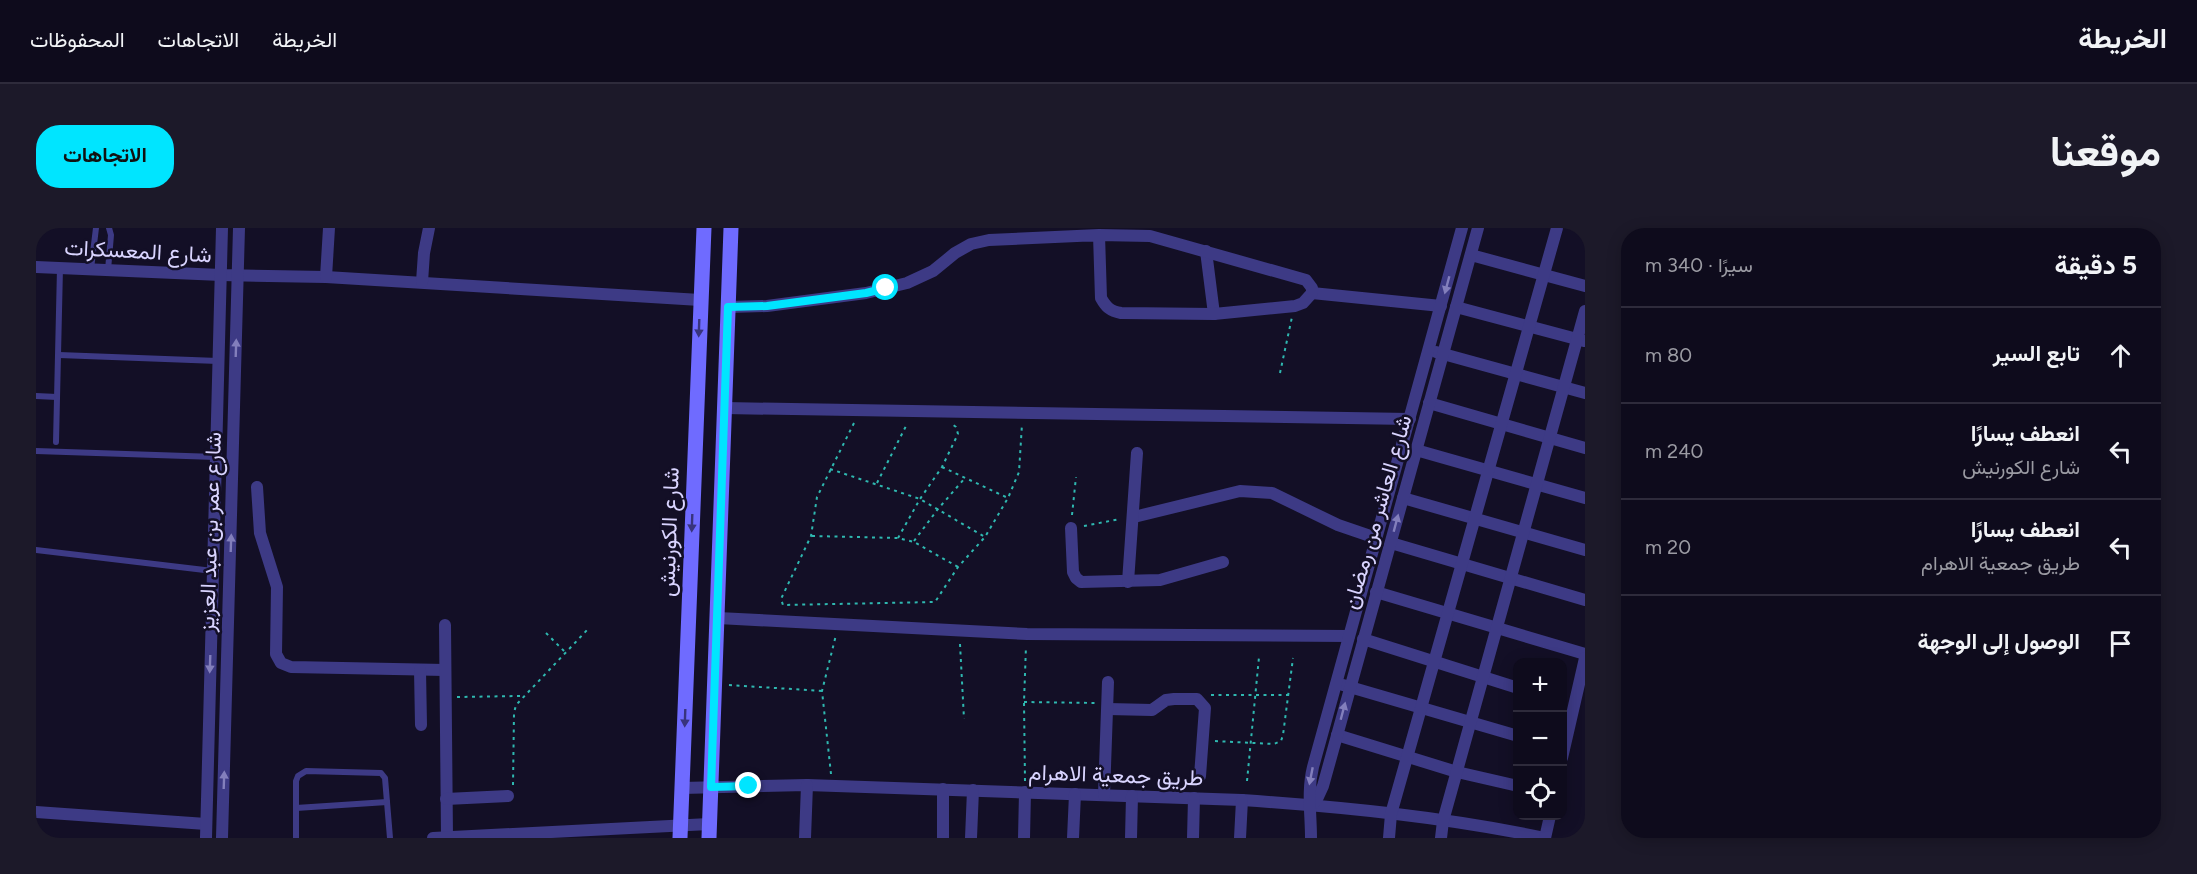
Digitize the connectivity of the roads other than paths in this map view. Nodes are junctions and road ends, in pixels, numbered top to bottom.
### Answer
1 (96, 228) edge
2 (109, 228) edge
3 (222, 228) edge
4 (239, 228) edge
5 (329, 228) edge
6 (429, 228) edge
7 (704, 228) edge
8 (731, 228) edge
9 (1462, 228) edge
10 (1478, 228) edge
11 (1557, 228) edge
12 (1099, 235) junction
13 (1206, 251) junction
14 (1471, 255) junction
15 (702, 266) junction
16 (36, 267) edge
17 (60, 268) junction
18 (729, 268) junction
19 (91, 269) junction
20 (108, 270) junction
21 (221, 275) junction
22 (238, 275) junction
23 (1544, 275) junction
24 (326, 277) junction
25 (422, 282) junction
26 (1585, 286) edge
27 (1312, 293) junction
28 (700, 300) junction
29 (1441, 306) junction
30 (728, 307) junction
31 (1456, 307) junction
32 (1585, 311) edge
33 (1214, 314) junction
34 (1529, 326) junction
35 (1581, 340) edge
36 (1429, 350) junction
37 (1443, 354) junction
38 (59, 355) junction
39 (219, 361) junction
40 (1516, 374) junction
41 (1564, 387) junction
42 (1585, 393) edge
43 (36, 396) edge
44 (57, 397) junction
45 (1429, 403) junction
46 (725, 408) junction
47 (1410, 419) junction
48 (1502, 424) junction
49 (1550, 438) junction
50 (57, 442) dead end
51 (1585, 448) edge
52 (1416, 450) junction
53 (36, 451) edge
54 (1137, 453) dead end
55 (216, 457) junction
56 (1488, 470) junction
57 (1537, 484) junction
58 (257, 487) dead end
59 (1403, 498) junction
60 (1585, 498) edge
61 (1134, 517) junction
62 (1475, 519) junction
63 (1071, 528) road end
64 (1523, 532) junction
65 (1376, 538) junction
66 (1390, 543) junction
67 (36, 550) edge
68 (1585, 550) edge
69 (1223, 562) dead end
70 (1462, 564) junction
71 (213, 571) junction
72 (230, 571) junction
73 (1511, 579) junction
74 (1128, 582) junction
75 (1376, 592) junction
76 (1585, 600) edge
77 (1448, 613) junction
78 (718, 618) junction
79 (445, 625) dead end
80 (1497, 628) junction
81 (1349, 636) junction
82 (1363, 639) junction
83 (1585, 656) edge
84 (1434, 662) junction
85 (420, 670) junction
86 (445, 670) junction
87 (1483, 677) junction
88 (1108, 682) dead end
89 (1336, 683) junction
90 (1513, 686) edge
91 (1350, 687) junction
92 (1568, 704) edge
93 (1108, 706) junction
94 (1421, 708) junction
95 (1471, 723) junction
96 (421, 725) dead end
97 (1337, 735) junction
98 (1513, 735) edge
99 (1407, 757) junction
100 (1457, 772) junction
101 (1200, 776) dead end
102 (807, 785) junction
103 (1513, 785) edge
104 (711, 787) junction
105 (682, 788) junction
106 (943, 789) junction
107 (973, 790) junction
108 (1025, 792) junction
109 (1075, 794) junction
110 (1104, 795) junction
111 (508, 796) road end
112 (1132, 796) junction
113 (1194, 798) junction
114 (446, 800) junction
115 (1242, 800) junction
116 (387, 802) junction
117 (1312, 805) junction
118 (296, 808) junction
119 (36, 812) edge
120 (1391, 813) junction
121 (1443, 820) junction
122 (1549, 820) edge
123 (206, 824) junction
124 (709, 831) edge
125 (681, 832) edge
126 (447, 837) edge
127 (206, 838) edge
128 (222, 838) edge
129 (296, 838) edge
130 (390, 838) edge
131 (433, 838) edge
132 (806, 838) edge
133 (943, 838) edge
134 (971, 838) edge
135 (1024, 838) edge
136 (1073, 838) edge
137 (1131, 838) edge
138 (1193, 838) edge
139 (1240, 838) edge
140 (1311, 838) edge
141 (1389, 838) edge
142 (1441, 838) edge
143 (1545, 838) edge

1 - 19 lane
2 - 20 lane
3 - 21 street, شارع عمر بن عبد العزيز
4 - 22 street, شارع عمر بن عبد العزيز
5 - 24 street
6 - 25 street
7 - 15 main road, شارع الكورنيش
8 - 18 main road
9 -> 29 street, شارع العاشر من رمضان
10 - 14 street, شارع العاشر من رمضان
11 - 23 street
12 - 13 street
12 - 30 street
12 - 33 street
13 - 27 street
13 - 33 street
14 - 23 street
14 - 31 street, شارع العاشر من رمضان
15 - 18 main road
15 - 28 main road, شارع الكورنيش
16 - 17 street, شارع المعسكرات
17 - 19 street, شارع المعسكرات
17 - 38 lane
18 - 30 main road
19 - 20 street, شارع المعسكرات
20 - 21 street, شارع المعسكرات
21 - 22 street, شارع المعسكرات
21 - 39 street, شارع عمر بن عبد العزيز
22 - 24 street, شارع المعسكرات
72 -> 22 street, شارع عمر بن عبد العزيز
23 - 26 street
23 - 34 street
24 - 25 street, شارع المعسكرات
25 - 28 street, شارع المعسكرات
27 - 29 street
27 - 33 street
28 - 30 main road
28 -> 105 main road, شارع الكورنيش
29 - 36 street, شارع العاشر من رمضان
30 - 46 main road
31 - 34 street
31 - 37 street, شارع العاشر من رمضان
32 - 35 street
34 - 35 street
34 - 40 street
35 - 41 street
36 - 37 street
36 - 47 street, شارع العاشر من رمضان
37 - 40 street
37 - 45 street, شارع العاشر من رمضان
38 - 39 lane
38 - 44 lane
39 - 55 street, شارع عمر بن عبد العزيز
40 - 41 street
40 - 48 street
41 - 42 street
41 - 49 street
43 - 44 lane
44 - 50 lane
45 - 48 street
45 - 52 street, شارع العاشر من رمضان
46 - 47 street
46 - 78 main road
47 - 65 street, شارع العاشر من رمضان
48 - 49 street
48 - 56 street
49 - 51 street
49 - 57 street
52 - 56 street
52 - 59 street, شارع العاشر من رمضان
53 - 55 lane
54 - 61 street
55 - 71 street, شارع عمر بن عبد العزيز
56 - 57 street
56 - 62 street
57 - 60 street
57 - 64 street
58 - 85 street
59 - 62 street
66 -> 59 street, شارع العاشر من رمضان
61 - 65 street
61 - 74 street
62 - 64 street
62 - 70 street
63 - 74 street
64 - 68 street
64 - 73 street
65 - 81 street, شارع العاشر من رمضان
66 - 70 street
66 - 75 street, شارع العاشر من رمضان
67 - 71 lane
69 - 74 street
70 - 73 street
70 - 77 street
71 - 72 street
71 -> 123 street, شارع عمر بن عبد العزيز
128 -> 72 street, شارع عمر بن عبد العزيز
73 - 76 street
73 - 80 street
75 - 77 street
75 - 82 street, شارع العاشر من رمضان
77 - 80 street
77 - 84 street
78 - 81 street
78 - 104 main road
79 - 86 street
80 - 83 street
80 - 87 street
81 - 89 street, شارع العاشر من رمضان
82 - 84 street
82 - 91 street, شارع العاشر من رمضان
83 - 92 street
84 - 87 street
84 - 94 street
85 - 86 street
85 - 96 street
86 - 114 street
87 - 90 street
87 - 95 street
88 - 93 street
89 - 91 street
89 -> 117 street, شارع العاشر من رمضان
91 - 94 street
97 -> 91 street, شارع العاشر من رمضان
93 - 101 street
93 - 110 street
94 - 95 street
94 - 99 street
95 - 98 street
95 - 100 street
97 - 99 street
97 - 117 street, شارع العاشر من رمضان
99 - 100 street
99 - 120 street
100 - 103 street
100 - 121 street
102 - 104 street, طريق جمعية الاهرام
102 - 106 street, طريق جمعية الاهرام
102 - 132 street
104 - 105 street, طريق جمعية الاهرام
104 - 124 main road
105 - 125 main road, شارع الكورنيش
106 - 107 street, طريق جمعية الاهرام
106 - 133 street
107 - 108 street, طريق جمعية الاهرام
107 - 134 street
108 - 109 street, طريق جمعية الاهرام
108 - 135 street
109 - 110 street, طريق جمعية الاهرام
109 - 136 street
110 - 112 street, طريق جمعية الاهرام
111 - 114 street
112 - 113 street, طريق جمعية الاهرام
112 - 137 street
113 - 115 street, طريق جمعية الاهرام
113 - 138 street
114 - 126 street
115 - 117 street, طريق جمعية الاهرام
115 - 139 street
116 - 118 lane
116 - 118 lane
116 - 130 lane
117 - 120 street, طريق جمعية الاهرام
117 - 140 street, شارع العاشر من رمضان
118 - 129 lane
119 - 123 street
120 - 121 street, طريق جمعية الاهرام
120 - 141 street
121 - 142 street
121 - 143 street, طريق جمعية الاهرام
122 - 143 street
123 - 127 street, شارع عمر بن عبد العزيز
124 - 125 street
125 - 126 street
126 - 131 street

